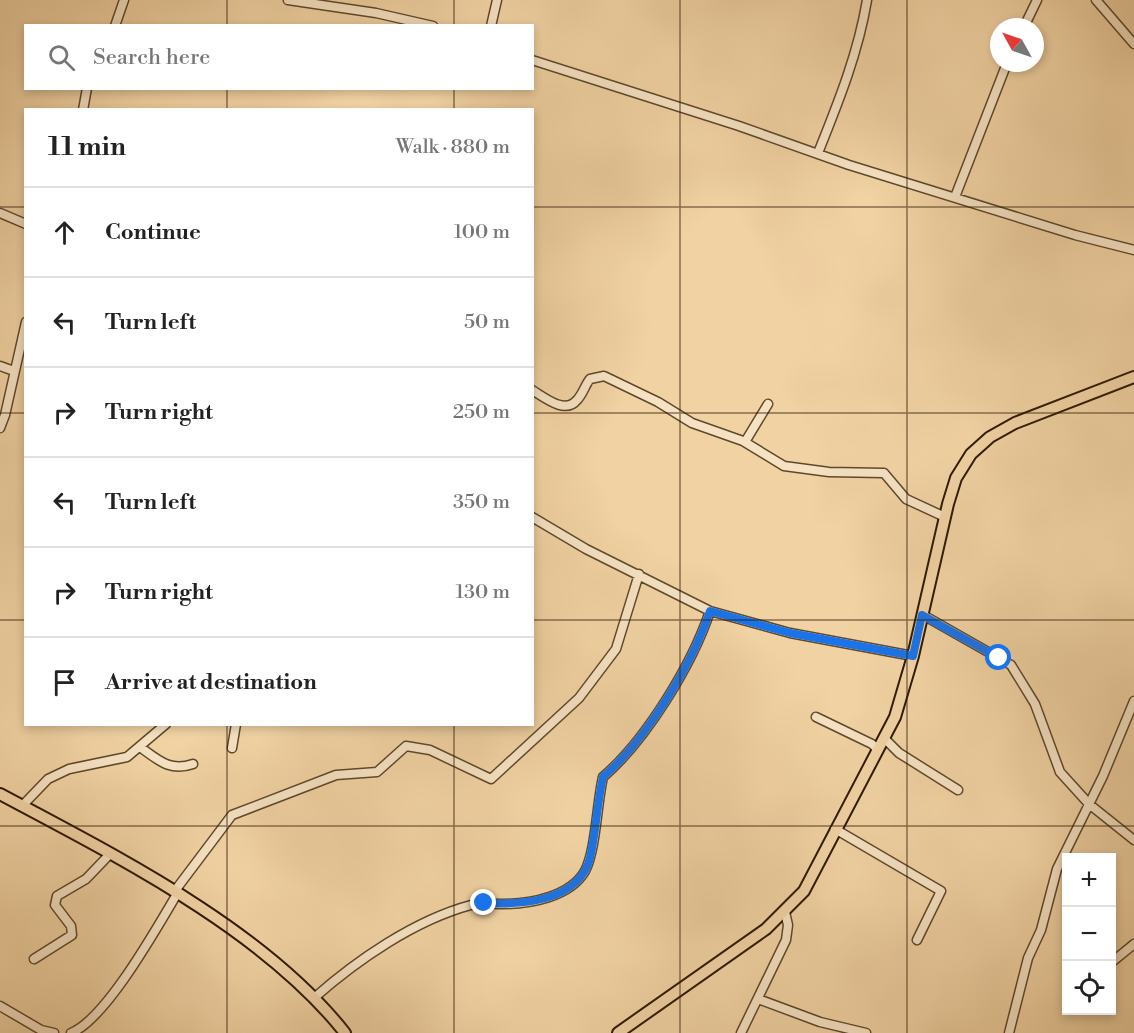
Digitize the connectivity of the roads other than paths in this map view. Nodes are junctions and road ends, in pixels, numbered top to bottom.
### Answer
1 (124, 0) edge
2 (288, 0) edge
3 (497, 0) edge
4 (867, 0) edge
5 (1037, 0) edge
6 (1096, 0) edge
7 (1028, 18) edge
8 (116, 24) edge
9 (424, 24) edge
10 (491, 24) edge
11 (1134, 44) edge
12 (534, 61) edge
13 (1004, 72) edge
14 (87, 90) edge
15 (82, 108) edge
16 (818, 153) junction
17 (955, 197) junction
18 (2, 217) edge
19 (24, 223) edge
20 (1134, 250) edge
21 (24, 330) edge
22 (0, 366) edge
23 (14, 371) junction
24 (1134, 377) edge
25 (534, 391) edge
26 (768, 404) dead end
27 (0, 428) edge
28 (745, 442) junction
29 (945, 517) junction
30 (534, 518) edge
31 (639, 574) junction
32 (710, 611) junction
33 (922, 615) junction
34 (913, 656) junction
35 (1134, 701) edge
36 (816, 717) dead end
37 (164, 726) edge
38 (236, 726) edge
39 (885, 739) junction
40 (140, 747) junction
41 (232, 748) dead end
42 (878, 750) junction
43 (193, 764) dead end
44 (958, 790) dead end
45 (0, 794) edge
46 (1089, 804) junction
47 (22, 806) junction
48 (835, 829) junction
49 (1134, 840) edge
50 (109, 855) junction
51 (176, 893) junction
52 (785, 912) junction
53 (917, 940) dead end
54 (1134, 944) edge
55 (34, 959) dead end
56 (1113, 961) edge
57 (314, 998) junction
58 (758, 999) junction
59 (0, 1006) edge
60 (54, 1033) edge
61 (71, 1033) edge
62 (345, 1033) edge
63 (618, 1033) edge
64 (741, 1033) edge
65 (866, 1033) edge
66 (1010, 1033) edge

1 - 8 street
2 - 9 street
3 - 10 street
4 - 16 street
5 - 7 street
6 - 11 street
12 - 16 street
13 - 17 street
14 - 15 street
16 - 17 street
17 - 20 street
18 - 19 street
21 - 23 street
22 - 23 street
23 - 27 street
24 - 29 main road
25 - 28 street
26 - 28 street
28 - 29 street
29 - 33 main road
30 - 31 street
31 - 32 street
31 - 51 street
32 - 34 street
32 - 57 street
33 - 34 main road
33 - 46 street
34 - 39 main road
35 - 46 street
36 - 42 street
37 - 40 street
38 - 41 street
39 - 42 main road
39 - 44 street
40 - 43 street
40 - 47 street
42 - 48 main road
45 - 47 main road
46 - 49 street
46 - 66 street
47 - 50 main road
48 - 52 main road
48 - 53 street
50 - 51 main road
50 - 55 street
51 - 57 main road
51 - 61 street
52 - 58 street
52 - 63 main road
54 - 56 street
57 - 62 main road
58 - 64 street
58 - 65 street
59 - 60 street

